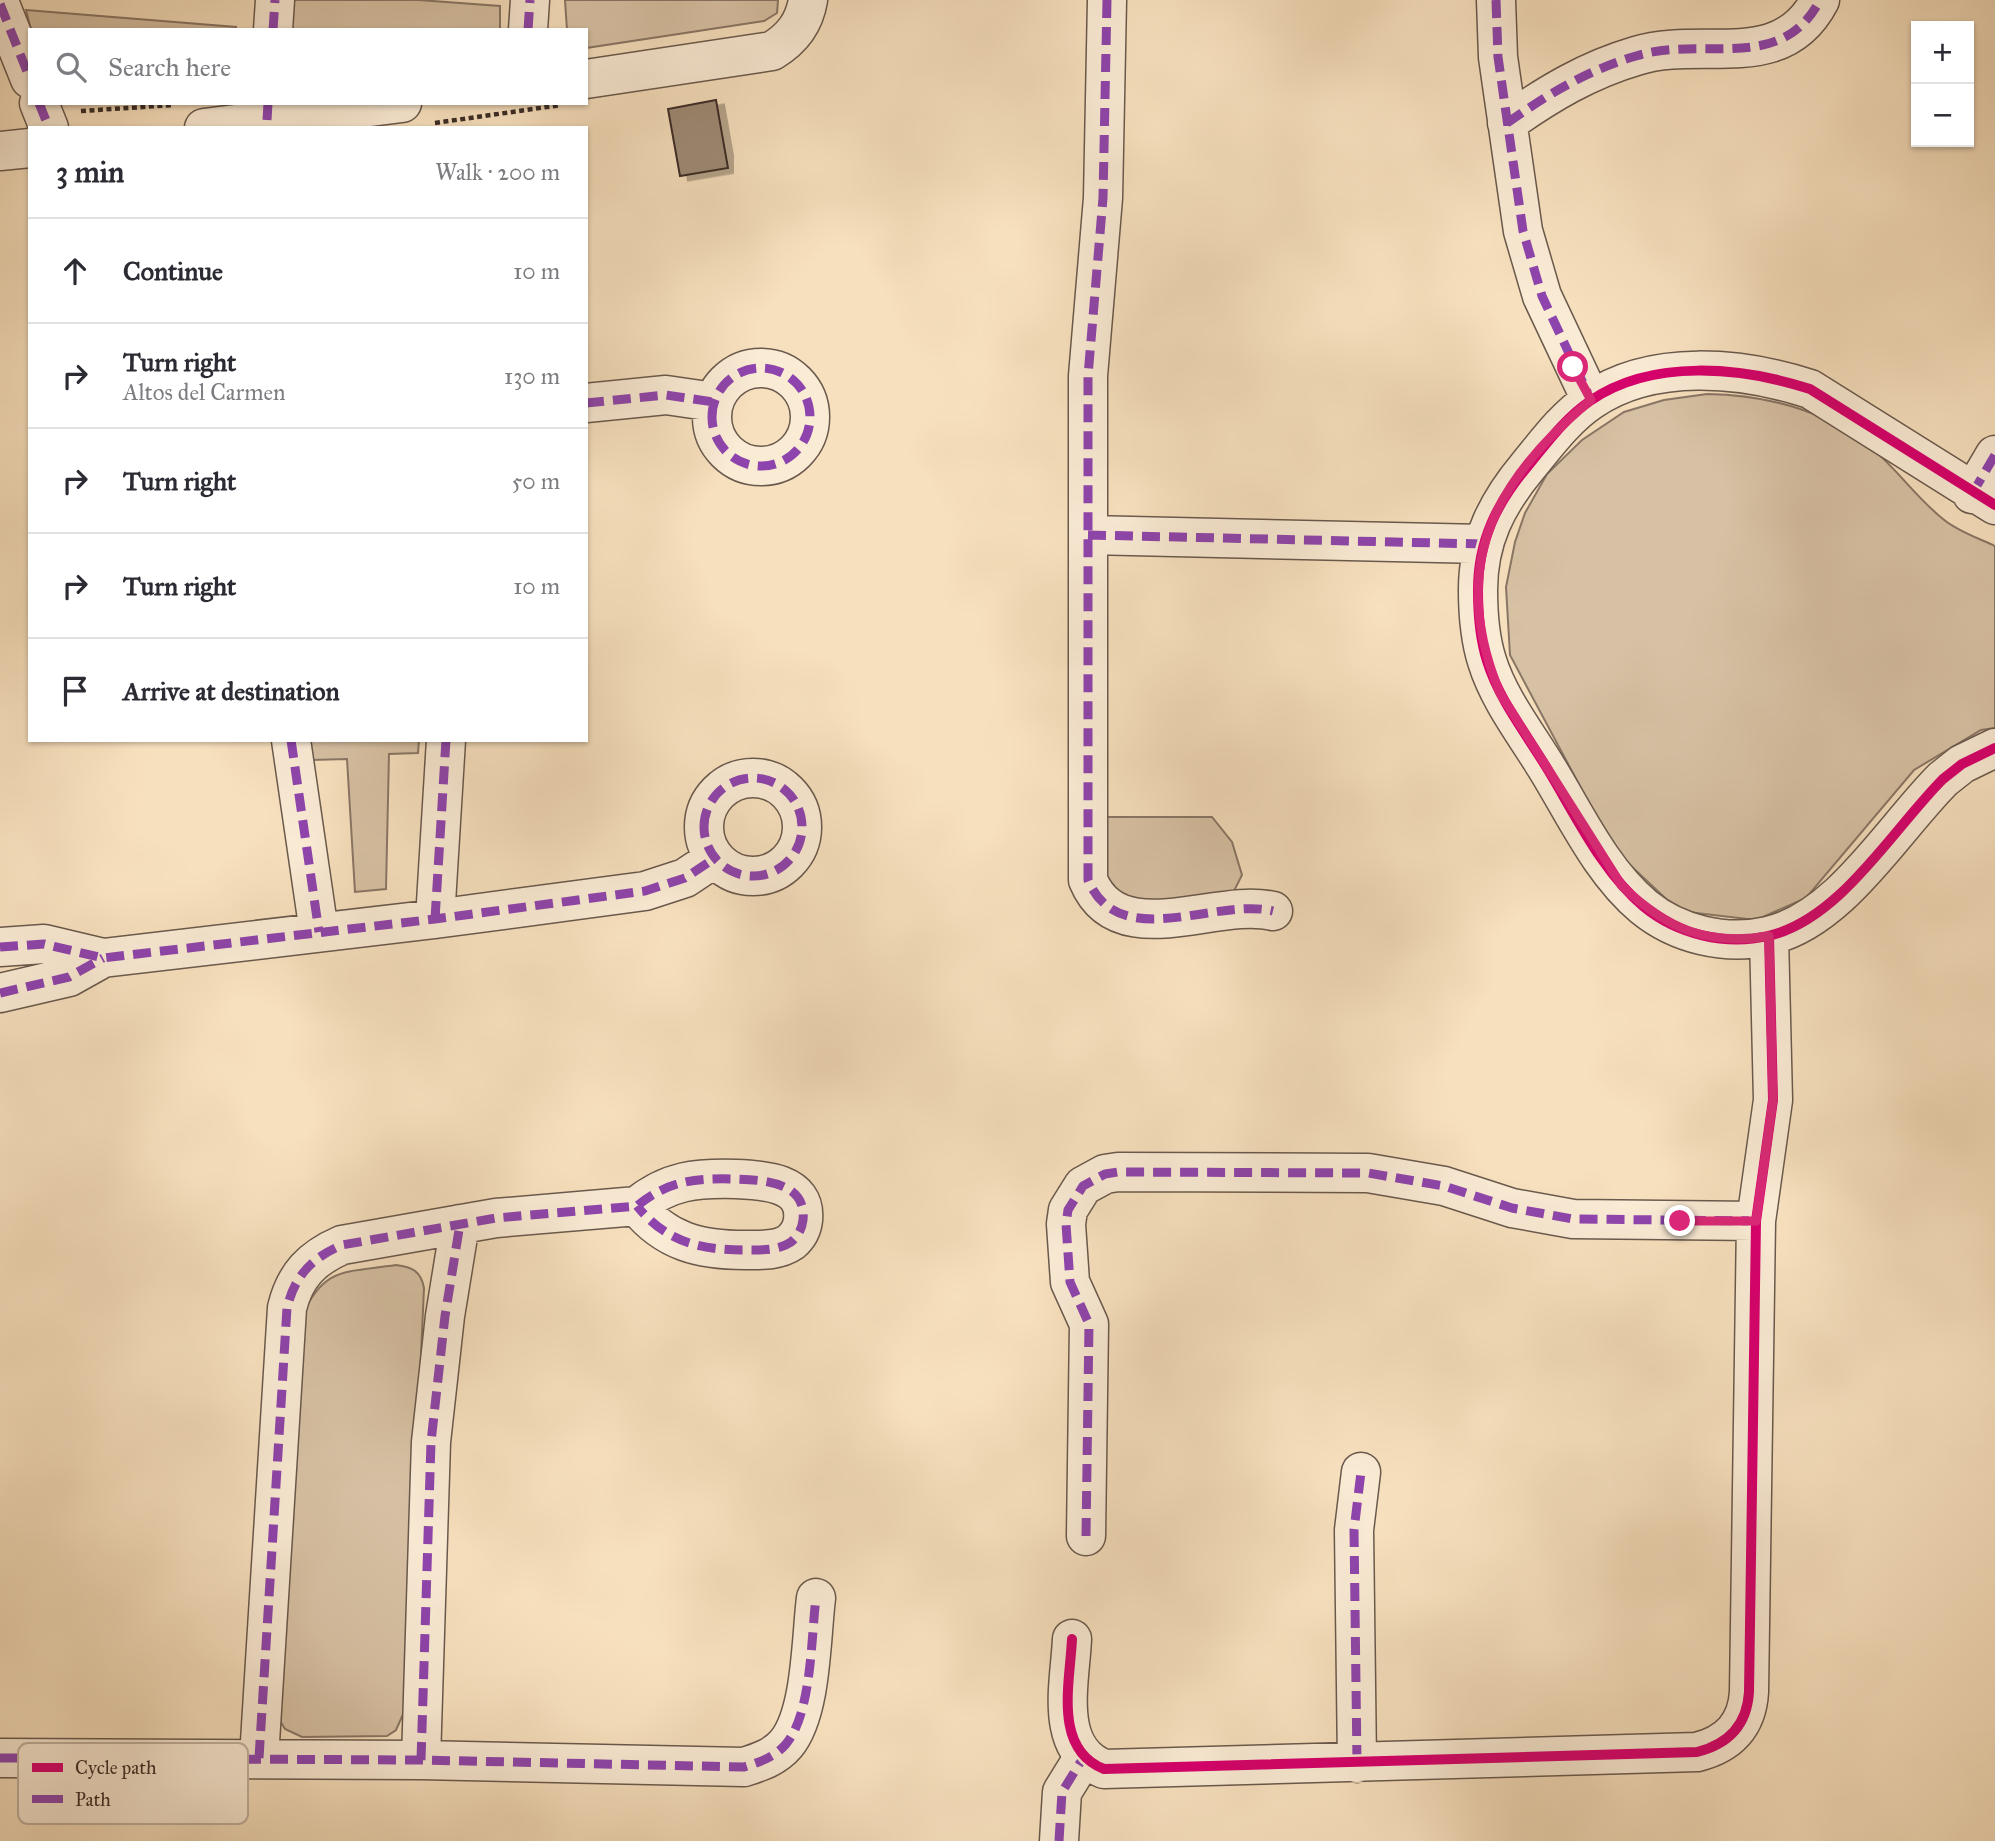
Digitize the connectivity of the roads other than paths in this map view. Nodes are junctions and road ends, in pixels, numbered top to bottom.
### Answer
1 (275, 0) edge
2 (530, 0) edge
3 (808, 0) edge
4 (1107, 0) edge
5 (1496, 0) edge
6 (1820, 0) edge
7 (0, 4) edge
8 (273, 28) edge
9 (528, 28) edge
10 (28, 75) edge
11 (588, 79) edge
12 (267, 112) edge
13 (416, 114) edge
14 (190, 116) edge
15 (1507, 123) junction
16 (28, 148) edge
17 (0, 151) edge
18 (1591, 400) junction
19 (714, 402) dead end
20 (588, 403) edge
21 (1995, 455) edge
22 (1984, 500) edge
23 (1087, 535) junction
24 (1483, 544) junction
25 (291, 742) edge
26 (446, 742) edge
27 (1995, 748) edge
28 (715, 858) dead end
29 (1273, 911) dead end
30 (435, 919) junction
31 (319, 932) junction
32 (1769, 936) junction
33 (0, 947) edge
34 (103, 958) junction
35 (0, 993) edge
36 (637, 1206) dead end
37 (1756, 1221) junction
38 (460, 1224) junction
39 (1361, 1472) dead end
40 (1086, 1536) dead end
41 (816, 1598) dead end
42 (1072, 1639) dead end
43 (0, 1758) edge
44 (18, 1758) edge
45 (248, 1758) edge
46 (259, 1758) junction
47 (1083, 1758) junction
48 (421, 1760) junction
49 (1357, 1763) junction
50 (1059, 1841) edge

1 - 8 street
2 - 9 street
3 - 11 street
4 - 23 street
5 - 15 street
6 - 15 street
7 - 10 street
12 - 13 street
12 - 14 street
15 - 18 street
16 - 17 street
18 - 22 street
18 - 24 street
19 - 20 street
21 - 22 street
23 - 24 street
23 - 29 street
24 - 32 street
25 - 31 street
26 - 30 street
27 - 32 street
28 - 30 street
30 - 31 street
31 - 34 street
32 - 37 street
33 - 34 street
34 - 35 street
36 - 38 street
37 - 40 street
37 - 49 street
38 - 46 street
38 - 48 street
39 - 49 street
41 - 48 street
42 - 47 street
43 - 44 street
45 - 46 street
46 - 48 street
47 - 49 street
47 - 50 street

